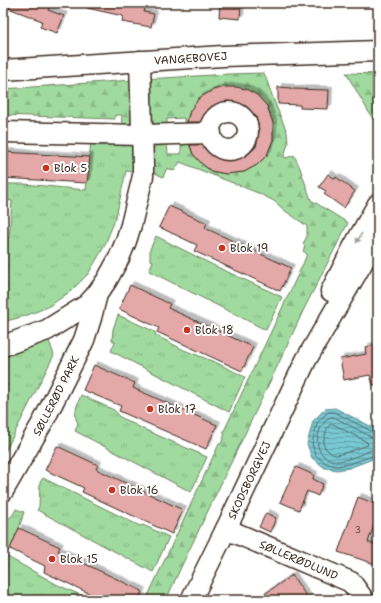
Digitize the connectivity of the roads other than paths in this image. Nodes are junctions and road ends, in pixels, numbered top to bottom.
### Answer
1 (378, 51) edge
2 (140, 61) junction
3 (3, 70) edge
4 (3, 132) edge
5 (211, 133) dead end
6 (142, 135) junction
7 (378, 204) edge
8 (378, 236) edge
9 (97, 294) junction
10 (3, 346) edge
11 (306, 360) junction
12 (3, 491) edge
13 (226, 529) junction
14 (191, 600) edge
15 (364, 600) edge

1 - 2 street, VANGEBOVEJ
2 - 3 street, VANGEBOVEJ
2 - 6 street, SØLLERØD PARK
4 - 6 street
5 - 6 street
6 - 9 street, SØLLERØD PARK
7 -> 11 street, SKODSBORGVEJ
8 - 11 street, SKODSBORGVEJ
9 - 10 street, SØLLERØD PARK
9 - 12 street, SØLLERØD PARK
11 - 13 street, SKODSBORGVEJ
13 - 14 street, SKODSBORGVEJ
13 - 15 street, SØLLERØDLUND

